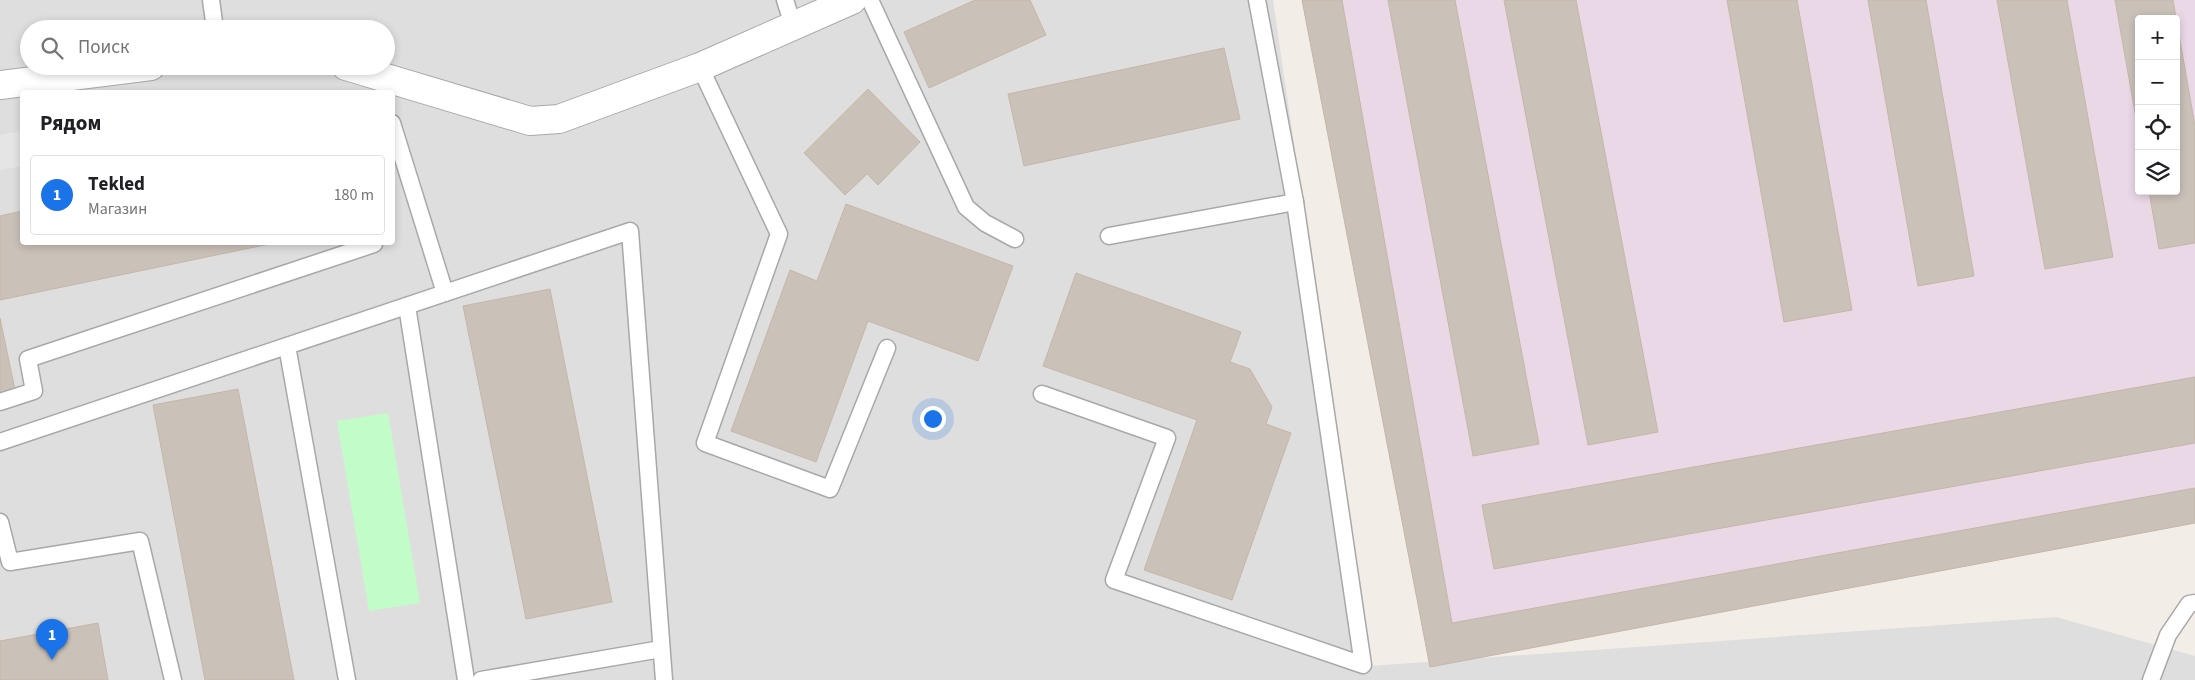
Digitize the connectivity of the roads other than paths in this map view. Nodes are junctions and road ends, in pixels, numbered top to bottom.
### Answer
1 (211, 0) edge
2 (852, 0) edge
3 (870, 0) edge
4 (1257, 0) edge
5 (789, 13) edge
6 (214, 20) edge
7 (700, 67) junction
8 (79, 75) edge
9 (363, 75) edge
10 (0, 85) edge
11 (381, 85) edge
12 (395, 133) edge
13 (1295, 202) junction
14 (1109, 236) dead end
15 (1016, 238) dead end
16 (371, 245) edge
17 (445, 293) junction
18 (407, 306) junction
19 (286, 346) junction
20 (887, 348) dead end
21 (1042, 394) dead end
22 (0, 402) edge
23 (0, 442) edge
24 (0, 522) edge
25 (2195, 603) edge
26 (661, 649) junction
27 (173, 680) edge
28 (347, 680) edge
29 (466, 680) edge
30 (481, 680) edge
31 (664, 680) edge
32 (2151, 680) edge

1 - 6 lane
2 - 5 street
3 - 15 lane
4 - 13 lane
5 - 7 street
7 - 11 street
7 - 20 lane
8 - 10 street
9 - 11 street
12 - 17 lane
13 - 14 lane
13 - 21 lane
16 - 22 lane
17 - 18 lane
17 - 26 lane
18 - 19 lane
18 - 29 lane
19 - 23 lane
19 - 28 lane
24 - 27 lane
25 - 32 lane
26 - 30 lane
26 - 31 lane

